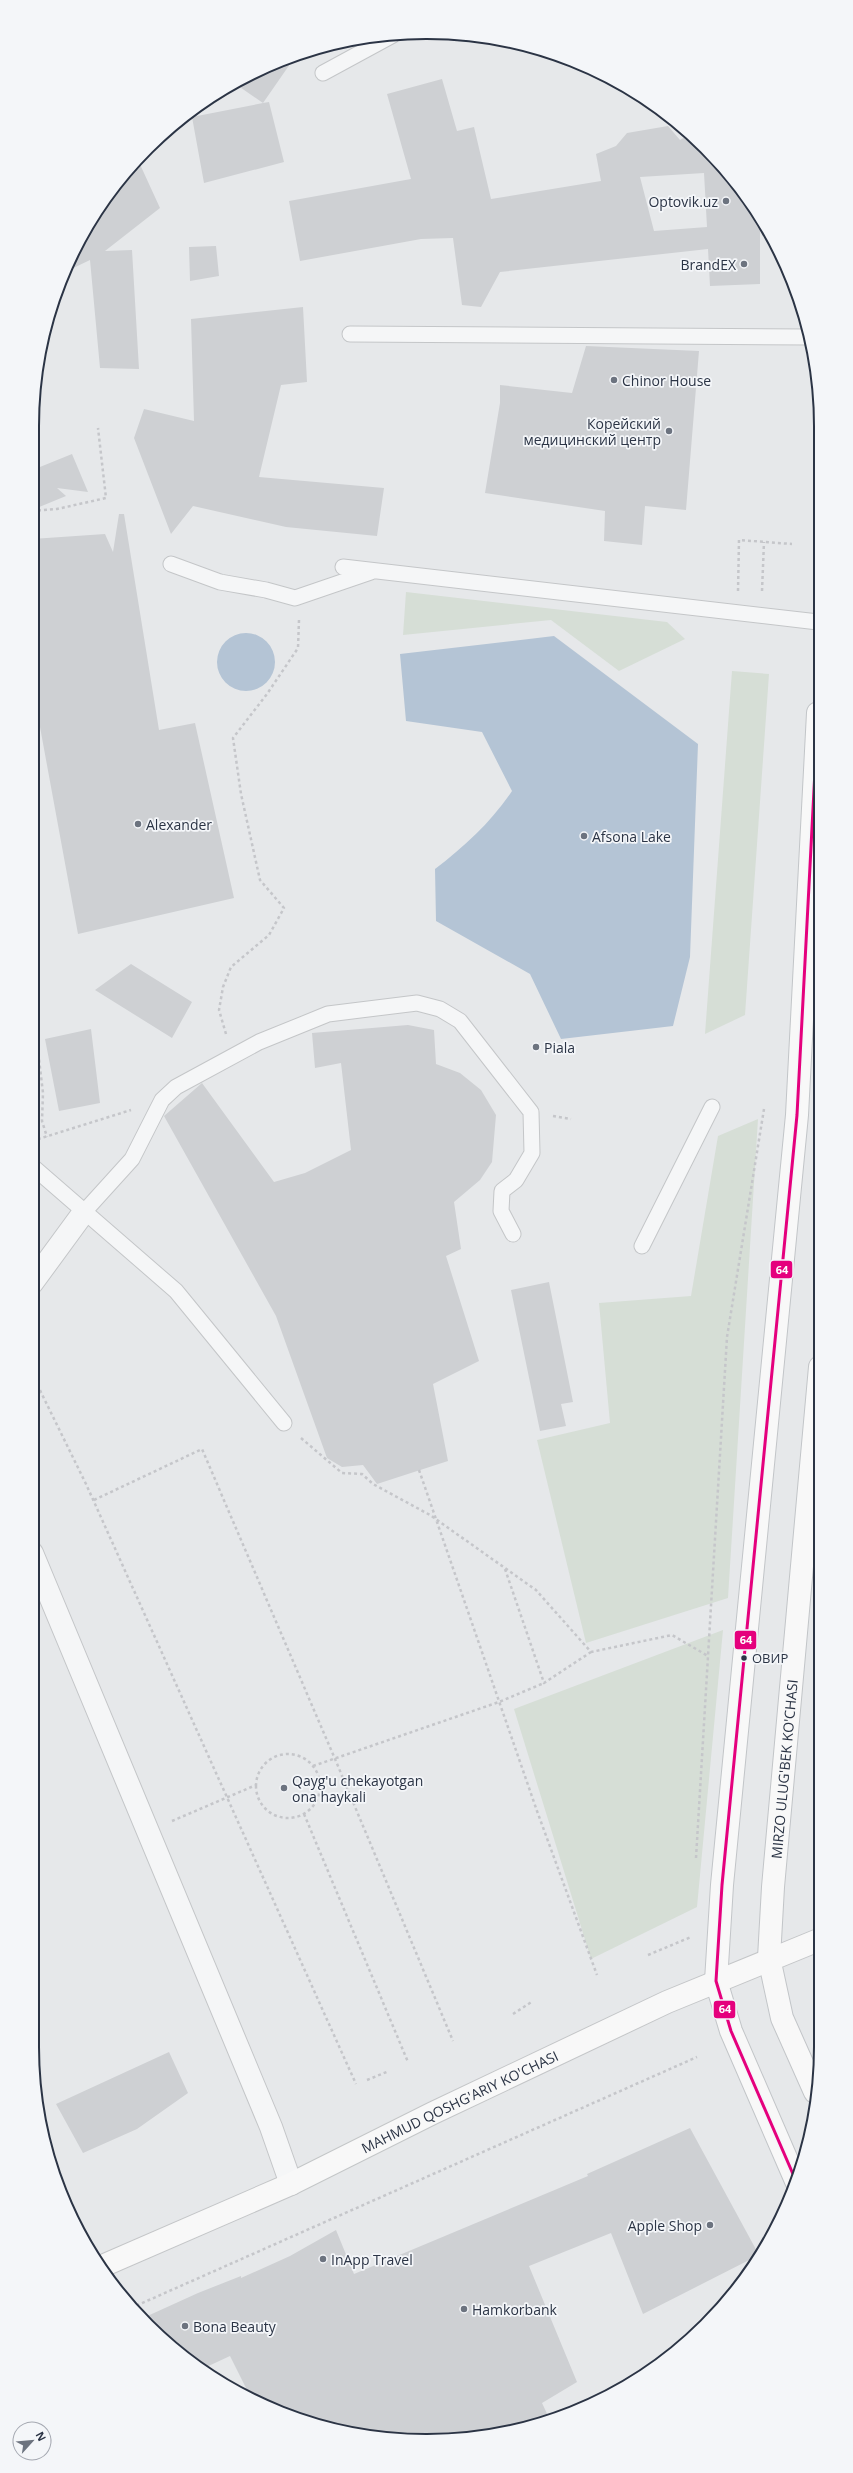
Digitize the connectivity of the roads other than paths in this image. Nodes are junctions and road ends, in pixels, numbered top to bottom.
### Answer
1 (380, 42) edge
2 (323, 72) dead end
3 (350, 334) dead end
4 (804, 337) edge
5 (171, 564) dead end
6 (343, 567) dead end
7 (374, 571) junction
8 (814, 622) edge
9 (814, 790) edge
10 (712, 1107) dead end
11 (39, 1172) edge
12 (84, 1212) junction
13 (512, 1234) dead end
14 (642, 1246) dead end
15 (39, 1273) edge
16 (284, 1423) road end
17 (814, 1433) edge
18 (39, 1570) edge
19 (814, 1942) edge
20 (769, 1958) junction
21 (716, 1981) junction
22 (812, 2085) edge
23 (792, 2173) edge
24 (291, 2184) junction
25 (106, 2264) edge

1 - 2 lane
3 - 4 lane
5 - 7 lane
6 - 7 lane
7 - 8 lane
9 - 21 main road
10 - 14 lane
11 - 12 lane
12 - 13 lane
12 - 15 street
12 - 16 lane
17 - 20 main road, MIRZO ULUG'BEK KO'CHASI
18 - 24 street
19 - 20 main road, MAHMUD QOSHG'ARIY KO'CHASI
20 - 21 main road, MAHMUD QOSHG'ARIY KO'CHASI
20 - 22 main road, MIRZO ULUG'BEK KO'CHASI
21 - 23 main road
21 - 24 main road, MAHMUD QOSHG'ARIY KO'CHASI
24 - 25 main road, MAHMUD QOSHG'ARIY KO'CHASI

